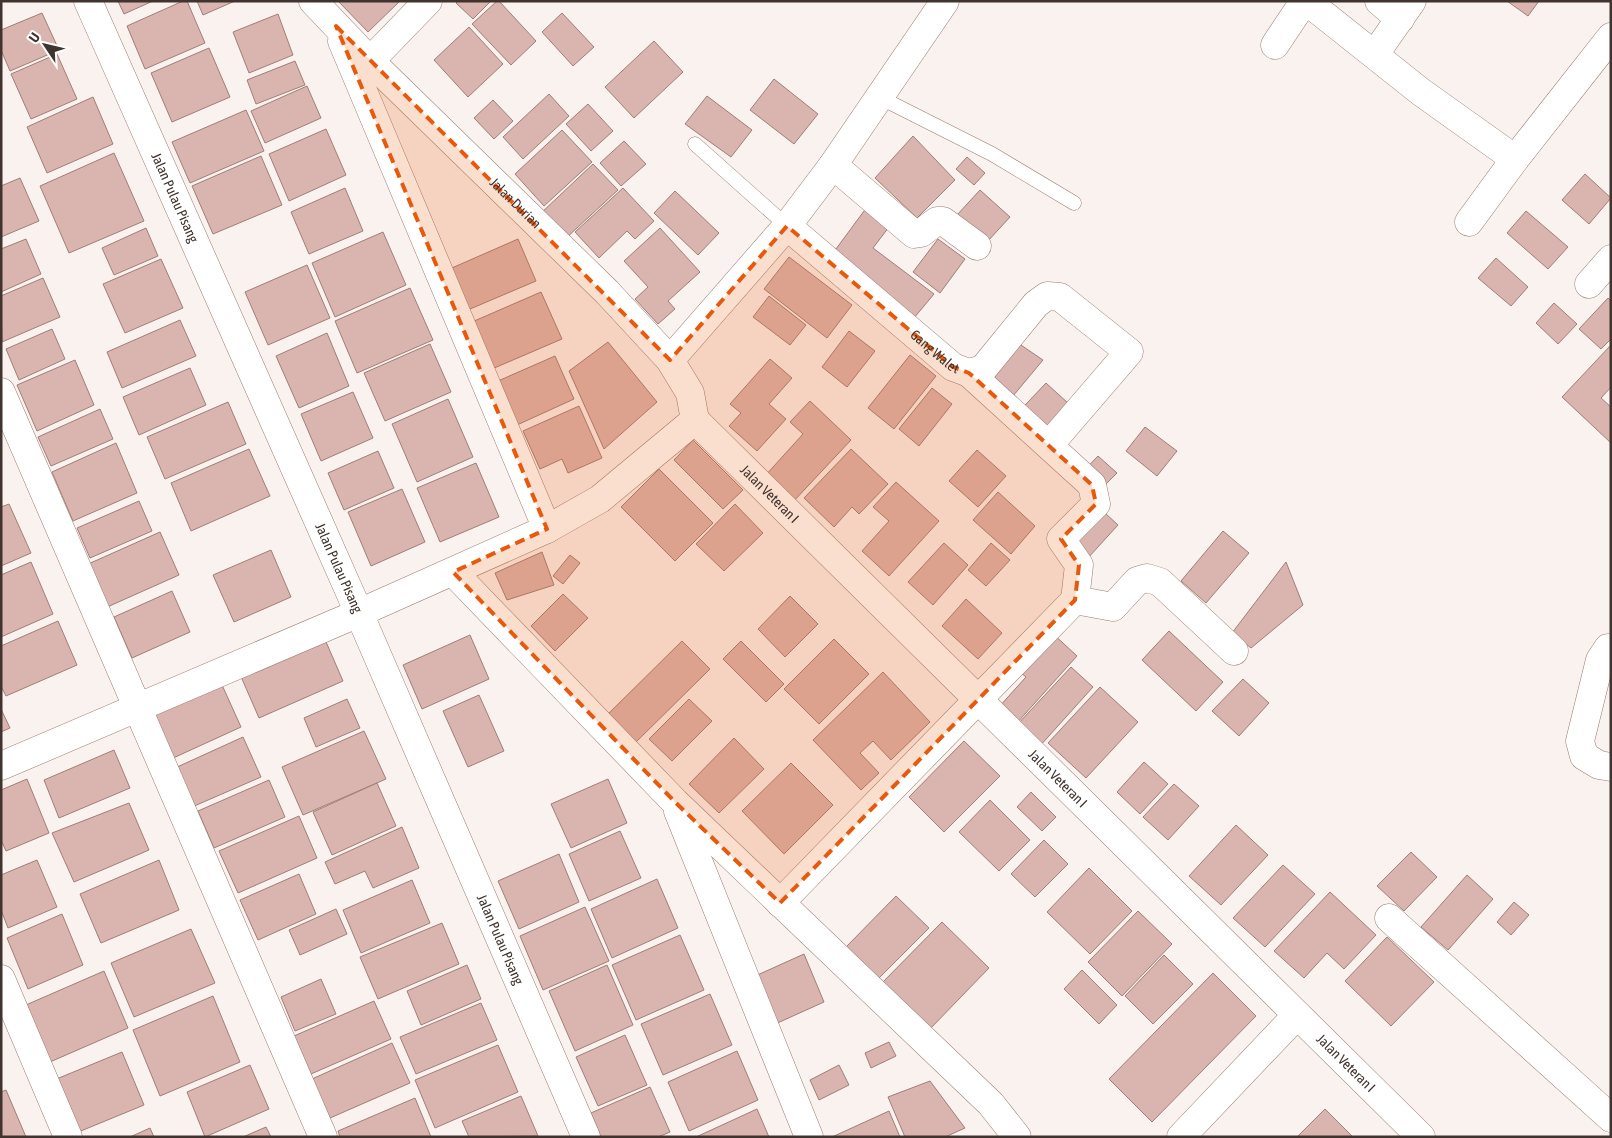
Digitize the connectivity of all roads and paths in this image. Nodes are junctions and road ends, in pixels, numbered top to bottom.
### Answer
1 (88, 1) edge
2 (312, 1) edge
3 (428, 1) edge
4 (945, 1) edge
5 (1379, 1) edge
6 (1406, 10) edge
7 (336, 26) junction
8 (1611, 37) edge
9 (1275, 45) dead end
10 (1375, 54) junction
11 (370, 61) junction
12 (879, 97) junction
13 (695, 144) dead end
14 (1515, 159) junction
15 (832, 165) junction
16 (1074, 203) dead end
17 (1470, 222) dead end
18 (787, 226) junction
19 (978, 246) dead end
20 (1611, 259) edge
21 (1589, 284) dead end
22 (670, 360) junction
23 (969, 373) junction
24 (1, 392) edge
25 (695, 420) junction
26 (1049, 445) junction
27 (547, 529) junction
28 (453, 572) junction
29 (1075, 600) junction
30 (359, 613) junction
31 (1611, 648) edge
32 (1234, 651) dead end
33 (978, 700) junction
34 (138, 706) junction
35 (1, 766) edge
36 (1611, 767) edge
37 (675, 802) junction
38 (780, 903) junction
39 (1389, 918) dead end
40 (1, 979) edge
41 (1298, 1015) junction
42 (1611, 1118) edge
43 (68, 1137) edge
44 (323, 1137) edge
45 (586, 1137) edge
46 (809, 1137) edge
47 (1017, 1137) edge
48 (1181, 1137) edge
49 (1421, 1137) edge

1 - 30 street, Jalan Pulau Pisang
2 - 7 street, Jalan Durian
3 - 11 street
4 - 12 street
5 - 6 street
6 - 10 street
7 - 11 street, Jalan Durian
7 - 27 street
8 - 14 street
9 - 10 street
10 - 14 street
11 - 22 street, Jalan Durian
12 - 15 street
12 - 16 lane
13 - 18 lane
14 - 17 street
15 - 18 street
15 - 19 street
18 - 22 street
18 - 23 street, Gang Walet
20 - 21 street
22 - 25 street, Jalan Durian
23 - 26 street
23 - 26 street, Gang Walet
24 - 34 street
25 - 27 street
25 - 33 street, Jalan Veteran I
26 - 29 street
27 - 28 street
28 - 30 street
28 - 37 street
29 - 32 street
29 - 33 street
30 - 34 street
30 - 45 street, Jalan Pulau Pisang
31 - 36 street
33 - 38 street
33 - 41 street, Jalan Veteran I
34 - 35 street
34 - 44 street
37 - 38 street
37 - 46 street
38 - 47 street
39 - 42 street
40 - 43 street
41 - 48 street
41 - 49 street, Jalan Veteran I

